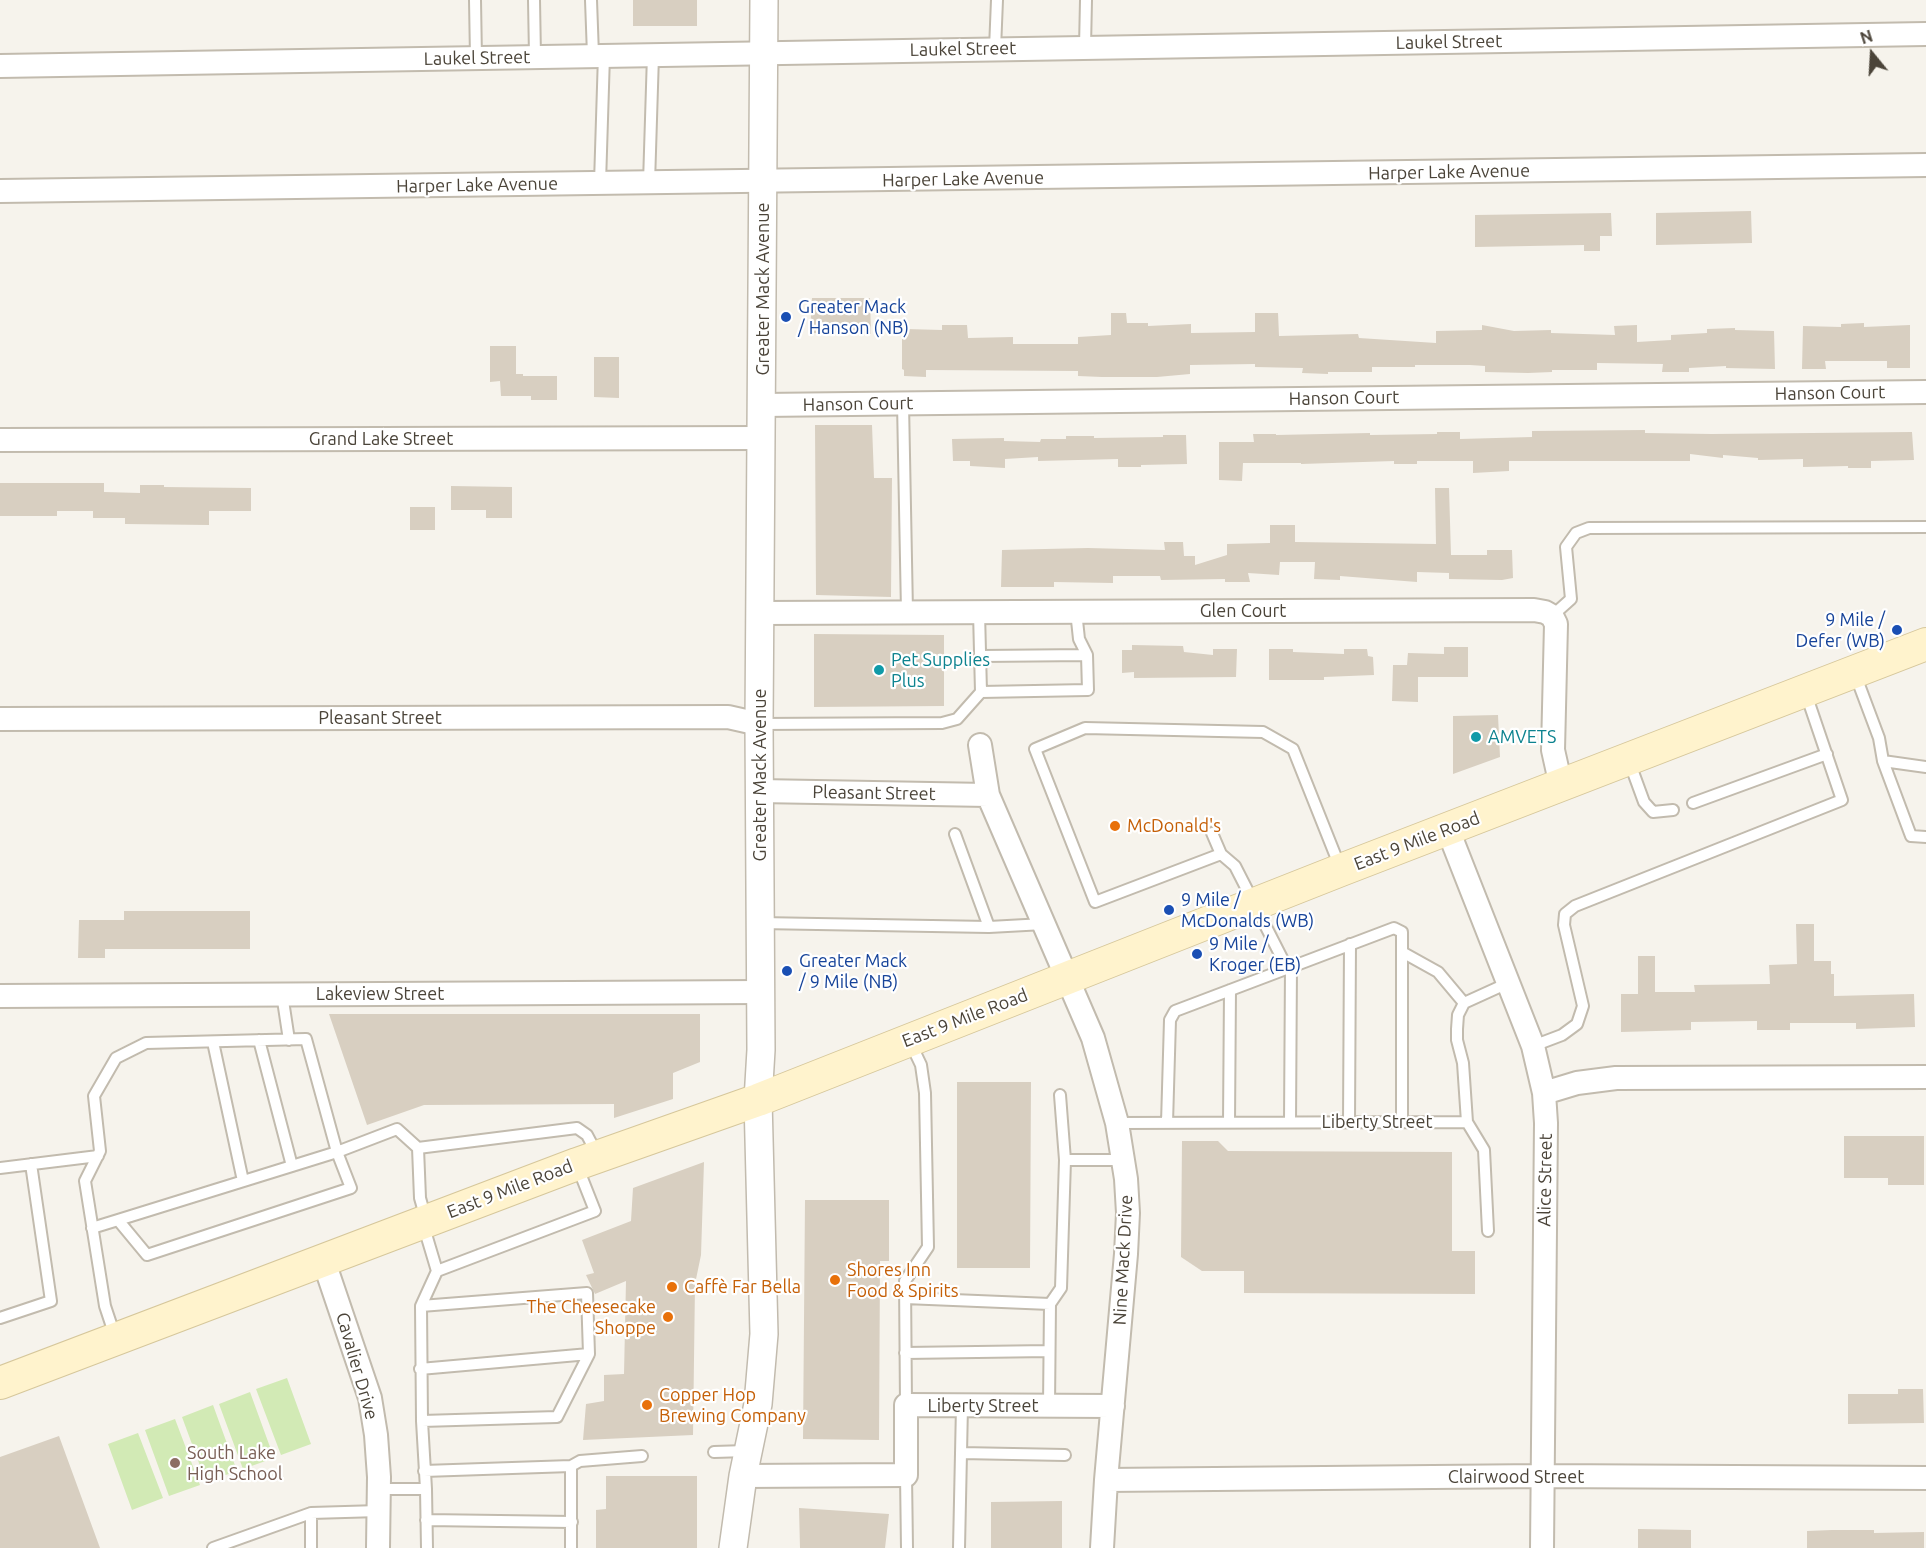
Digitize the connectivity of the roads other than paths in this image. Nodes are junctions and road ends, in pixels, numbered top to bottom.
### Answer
1 (475, 0) edge
2 (534, 0) edge
3 (591, 0) edge
4 (764, 0) edge
5 (997, 0) edge
6 (1086, 0) edge
7 (1926, 34) edge
8 (1085, 47) junction
9 (995, 49) junction
10 (765, 53) junction
11 (598, 55) junction
12 (653, 55) junction
13 (535, 56) junction
14 (476, 58) junction
15 (0, 66) edge
16 (1926, 165) edge
17 (764, 182) junction
18 (600, 183) junction
19 (649, 183) junction
20 (0, 191) edge
21 (1926, 392) edge
22 (903, 403) junction
23 (762, 405) junction
24 (761, 438) junction
25 (0, 440) edge
26 (1926, 526) edge
27 (1077, 611) junction
28 (907, 612) junction
29 (979, 612) junction
30 (760, 613) junction
31 (1552, 616) junction
32 (1926, 644) edge
33 (1087, 655) junction
34 (981, 656) junction
35 (1854, 671) junction
36 (1805, 691) junction
37 (981, 693) junction
38 (0, 719) edge
39 (759, 724) junction
40 (980, 745) dead end
41 (1827, 754) junction
42 (1629, 759) junction
43 (1883, 761) junction
44 (1926, 767) edge
45 (1561, 786) junction
46 (759, 791) junction
47 (988, 795) junction
48 (1693, 803) dead end
49 (1673, 810) dead end
50 (1448, 830) junction
51 (1212, 833) dead end
52 (955, 834) dead end
53 (1926, 837) edge
54 (1221, 855) junction
55 (1341, 870) junction
56 (1253, 905) junction
57 (760, 923) junction
58 (1044, 924) junction
59 (989, 927) junction
60 (1350, 944) junction
61 (1402, 952) junction
62 (1289, 967) junction
63 (1068, 979) junction
64 (1508, 983) junction
65 (1230, 990) junction
66 (760, 992) junction
67 (282, 994) junction
68 (0, 996) edge
69 (1464, 1003) junction
70 (910, 1039) junction
71 (259, 1040) junction
72 (290, 1040) junction
73 (213, 1042) junction
74 (1533, 1046) junction
75 (1926, 1077) edge
76 (1544, 1093) junction
77 (1060, 1095) dead end
78 (758, 1100) junction
79 (1167, 1122) junction
80 (1229, 1122) junction
81 (1290, 1122) junction
82 (1349, 1122) junction
83 (1402, 1122) junction
84 (1467, 1122) junction
85 (1117, 1123) junction
86 (418, 1148) junction
87 (338, 1152) junction
88 (98, 1156) junction
89 (588, 1160) junction
90 (1065, 1160) junction
91 (1122, 1160) junction
92 (31, 1164) junction
93 (292, 1166) junction
94 (0, 1168) edge
95 (243, 1181) junction
96 (118, 1220) junction
97 (424, 1221) junction
98 (92, 1228) junction
99 (1488, 1232) dead end
100 (323, 1260) junction
101 (437, 1271) junction
102 (905, 1298) junction
103 (1050, 1304) junction
104 (421, 1306) junction
105 (0, 1318) edge
106 (116, 1339) junction
107 (1049, 1352) junction
108 (905, 1353) junction
109 (588, 1354) junction
110 (420, 1369) junction
111 (0, 1383) edge
112 (906, 1405) junction
113 (962, 1406) junction
114 (1049, 1406) junction
115 (1113, 1406) junction
116 (422, 1421) junction
117 (714, 1452) dead end
118 (961, 1453) junction
119 (1065, 1455) dead end
120 (642, 1456) dead end
121 (746, 1463) junction
122 (571, 1466) junction
123 (424, 1471) junction
124 (906, 1475) junction
125 (1542, 1476) junction
126 (1926, 1478) edge
127 (1106, 1480) junction
128 (426, 1489) junction
129 (379, 1500) junction
130 (311, 1513) junction
131 (426, 1520) junction
132 (572, 1522) junction
133 (213, 1548) edge
134 (310, 1548) edge
135 (378, 1548) edge
136 (427, 1548) edge
137 (572, 1548) edge
138 (733, 1548) edge
139 (907, 1548) edge
140 (959, 1548) edge
141 (1102, 1548) edge
142 (1542, 1548) edge

1 - 14 lane
2 - 13 lane
3 - 11 lane
4 - 10 street, Greater Mack Avenue
5 - 9 lane
6 - 8 lane
7 - 8 street, Laukel Street
8 - 9 street, Laukel Street
9 - 10 street, Laukel Street
10 - 12 street, Laukel Street
10 - 17 street, Greater Mack Avenue
11 - 12 street, Laukel Street
11 - 13 street, Laukel Street
11 - 18 lane
12 - 19 lane
13 - 14 street, Laukel Street
14 - 15 street, Laukel Street
16 - 17 street, Harper Lake Avenue
17 - 19 street, Harper Lake Avenue
17 - 23 street, Greater Mack Avenue
18 - 19 street, Harper Lake Avenue
18 - 20 street, Harper Lake Avenue
21 - 22 street, Hanson Court
22 - 23 street, Hanson Court
22 - 28 lane
23 - 24 street, Greater Mack Avenue
24 - 25 street, Grand Lake Street
24 - 30 street, Greater Mack Avenue
26 - 31 lane
27 - 29 street, Glen Court
27 - 31 street, Glen Court
27 - 33 lane
28 - 29 street, Glen Court
28 - 30 street, Glen Court
29 - 34 lane
30 - 39 street, Greater Mack Avenue
31 - 45 street
32 - 35 main road, East 9 Mile Road
33 - 34 lane
33 - 37 lane
34 - 37 lane
35 - 36 main road, East 9 Mile Road
35 - 43 lane
36 - 41 lane
36 - 42 main road, East 9 Mile Road
37 - 39 lane
38 - 39 street, Pleasant Street
39 - 46 street, Greater Mack Avenue
40 - 47 street, Nine Mack Drive
41 - 48 lane
41 - 74 lane
42 - 45 main road, East 9 Mile Road
42 - 49 lane
43 - 44 lane
43 - 53 lane
45 - 50 main road, East 9 Mile Road
46 - 47 street, Pleasant Street
46 - 57 street, Greater Mack Avenue
47 - 58 street, Nine Mack Drive
50 - 55 main road, East 9 Mile Road
50 - 64 street, Alice Street
51 - 54 lane
52 - 59 lane
54 - 55 lane
54 - 56 lane
55 - 56 main road, East 9 Mile Road
56 - 62 lane
56 - 63 main road, East 9 Mile Road
57 - 59 lane
57 - 66 street, Greater Mack Avenue
58 - 59 lane
58 - 63 street, Nine Mack Drive
60 - 61 lane
60 - 62 lane
60 - 82 lane
61 - 69 lane
61 - 83 lane
62 - 65 lane
62 - 81 lane
63 - 70 main road, East 9 Mile Road
63 - 85 street, Nine Mack Drive
64 - 69 lane
64 - 74 street, Alice Street
65 - 79 lane
65 - 80 lane
66 - 67 street, Lakeview Street
66 - 78 street, Greater Mack Avenue
67 - 68 street, Lakeview Street
67 - 72 lane
69 - 84 lane
70 - 78 main road, East 9 Mile Road
70 - 102 lane
71 - 72 lane
71 - 73 lane
71 - 93 lane
72 - 87 lane
73 - 88 lane
73 - 95 lane
74 - 76 street, Alice Street
75 - 76 street
76 - 125 street, Alice Street
77 - 90 lane
78 - 89 main road, East 9 Mile Road
78 - 121 street, Greater Mack Avenue
79 - 80 lane, Liberty Street
79 - 85 lane, Liberty Street
80 - 81 lane, Liberty Street
81 - 82 lane, Liberty Street
82 - 83 lane, Liberty Street
83 - 84 lane, Liberty Street
84 - 99 lane
85 - 91 street, Nine Mack Drive
86 - 87 lane
86 - 89 lane
86 - 97 lane
87 - 93 lane
87 - 96 lane
88 - 92 lane
88 - 98 lane
89 - 97 main road, East 9 Mile Road
89 - 101 lane
90 - 91 lane
90 - 103 lane
91 - 115 street, Nine Mack Drive
92 - 94 lane
92 - 105 lane
93 - 95 lane
95 - 96 lane
96 - 98 lane
97 - 100 main road, East 9 Mile Road
97 - 101 lane
98 - 106 lane
100 - 106 main road, East 9 Mile Road
100 - 129 street, Cavalier Drive
101 - 104 lane
102 - 103 lane
102 - 108 lane
103 - 107 lane
104 - 109 lane
104 - 110 lane
106 - 111 main road, East 9 Mile Road
107 - 108 lane
107 - 114 lane
108 - 112 lane
109 - 110 lane
109 - 116 lane
110 - 116 lane
112 - 113 street, Liberty Street
112 - 124 street, Liberty Street
113 - 114 street, Liberty Street
113 - 118 lane
114 - 115 street, Liberty Street
115 - 127 street, Nine Mack Drive
116 - 123 lane
117 - 121 lane
118 - 119 lane
118 - 140 lane
120 - 122 lane
121 - 124 street
121 - 138 street, Greater Mack Avenue
122 - 123 lane
122 - 132 lane
123 - 128 lane
124 - 139 lane
125 - 126 street, Clairwood Street
125 - 127 street, Clairwood Street
125 - 142 street, Alice Street
127 - 141 street, Nine Mack Drive
128 - 129 lane
128 - 131 lane
129 - 130 lane
129 - 135 street, Cavalier Drive
130 - 133 lane
130 - 134 lane
131 - 132 lane
131 - 136 lane
132 - 137 lane

